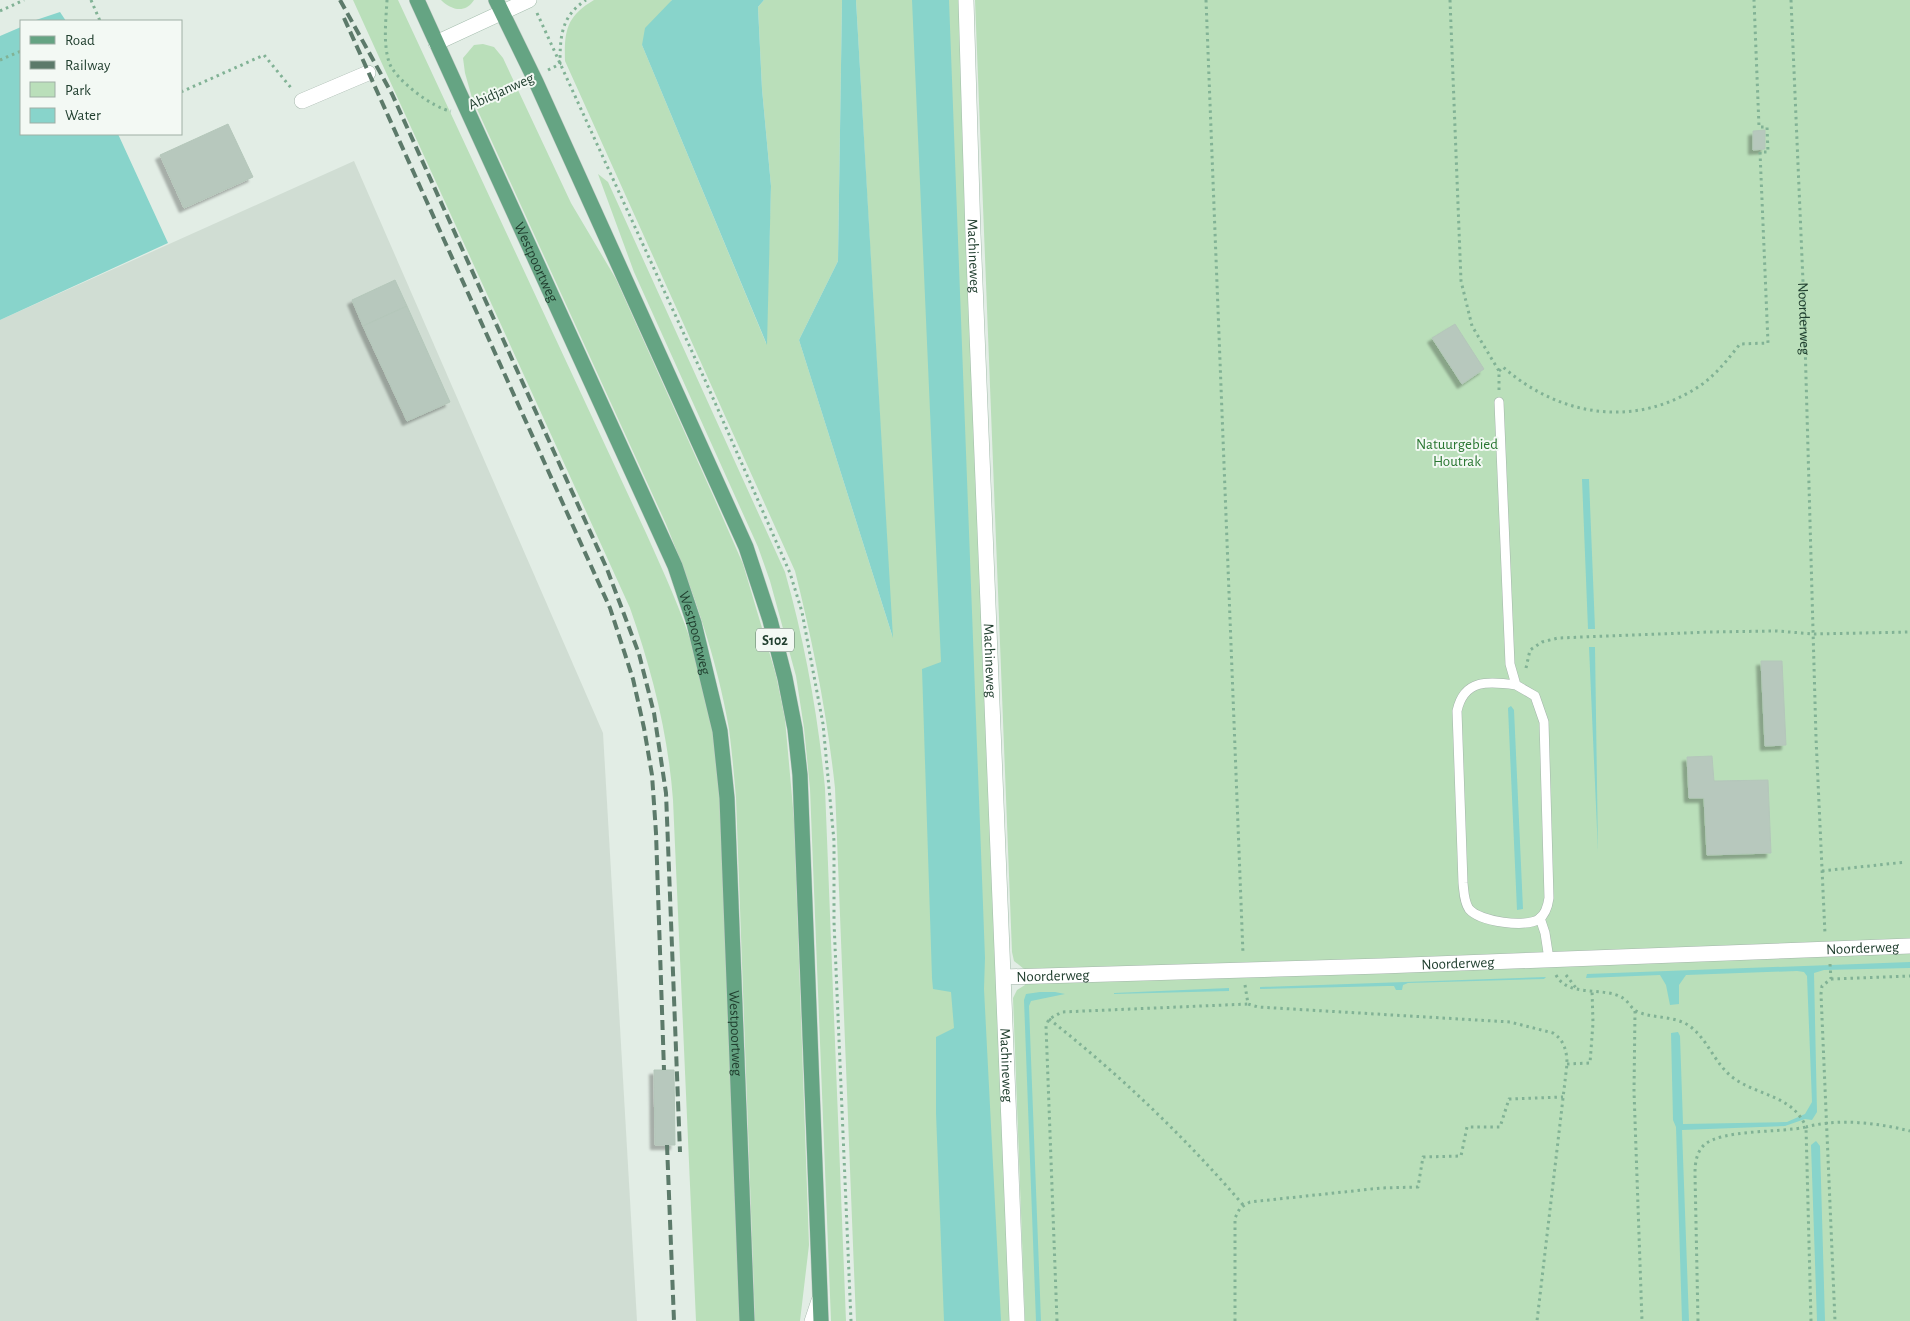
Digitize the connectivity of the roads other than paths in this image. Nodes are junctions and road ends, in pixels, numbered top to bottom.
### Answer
1 (417, 0) edge
2 (966, 0) edge
3 (532, 4) edge
4 (499, 6) edge
5 (436, 43) junction
6 (368, 73) dead end
7 (302, 101) road end
8 (1499, 402) road end
9 (1520, 687) junction
10 (1540, 918) junction
11 (1910, 946) edge
12 (1549, 959) junction
13 (1004, 977) junction
14 (820, 1288) junction
15 (747, 1321) edge
16 (809, 1321) edge
17 (821, 1321) edge
18 (1017, 1321) edge

1 - 5 main road, Westpoortweg
2 - 13 street, Machineweg
3 - 4 street
4 - 5 street
4 - 14 main road, S102
5 - 15 main road, Westpoortweg
6 - 7 street
8 - 9 lane
9 - 10 lane
9 - 10 lane
10 - 12 lane
11 - 12 street, Noorderweg
12 - 13 street, Noorderweg
13 - 18 street, Machineweg
14 - 16 lane
14 - 17 main road, S102

